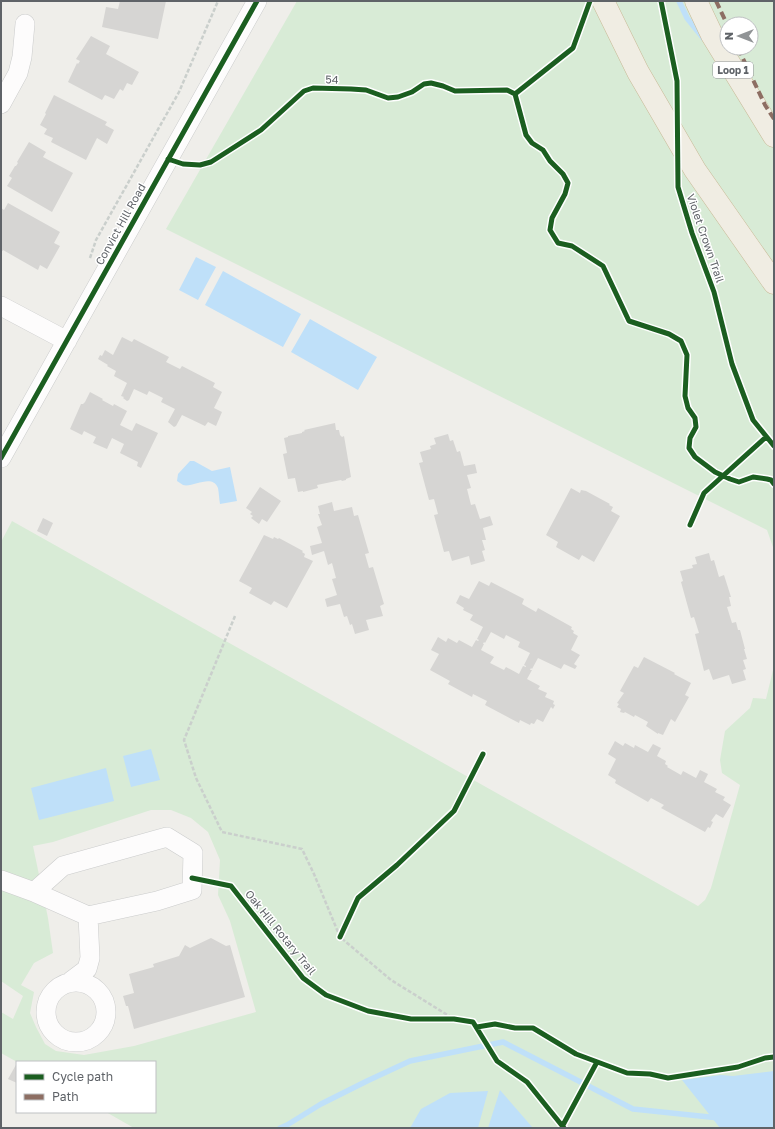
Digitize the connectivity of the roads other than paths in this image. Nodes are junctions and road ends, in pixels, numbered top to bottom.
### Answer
1 (257, 1) edge
2 (603, 1) edge
3 (696, 1) edge
4 (25, 24) dead end
5 (1, 104) edge
6 (774, 136) edge
7 (774, 283) edge
8 (1, 306) edge
9 (67, 341) junction
10 (1, 458) edge
11 (1, 880) edge
12 (34, 892) junction
13 (88, 916) junction
14 (71, 981) dead end

1 - 9 street, Convict Hill Road
2 - 7 highway
3 - 6 highway, Loop 1
4 - 5 street
8 - 9 street
9 - 10 street, Convict Hill Road
11 - 12 street
12 - 13 street
12 - 13 street
13 - 14 street

